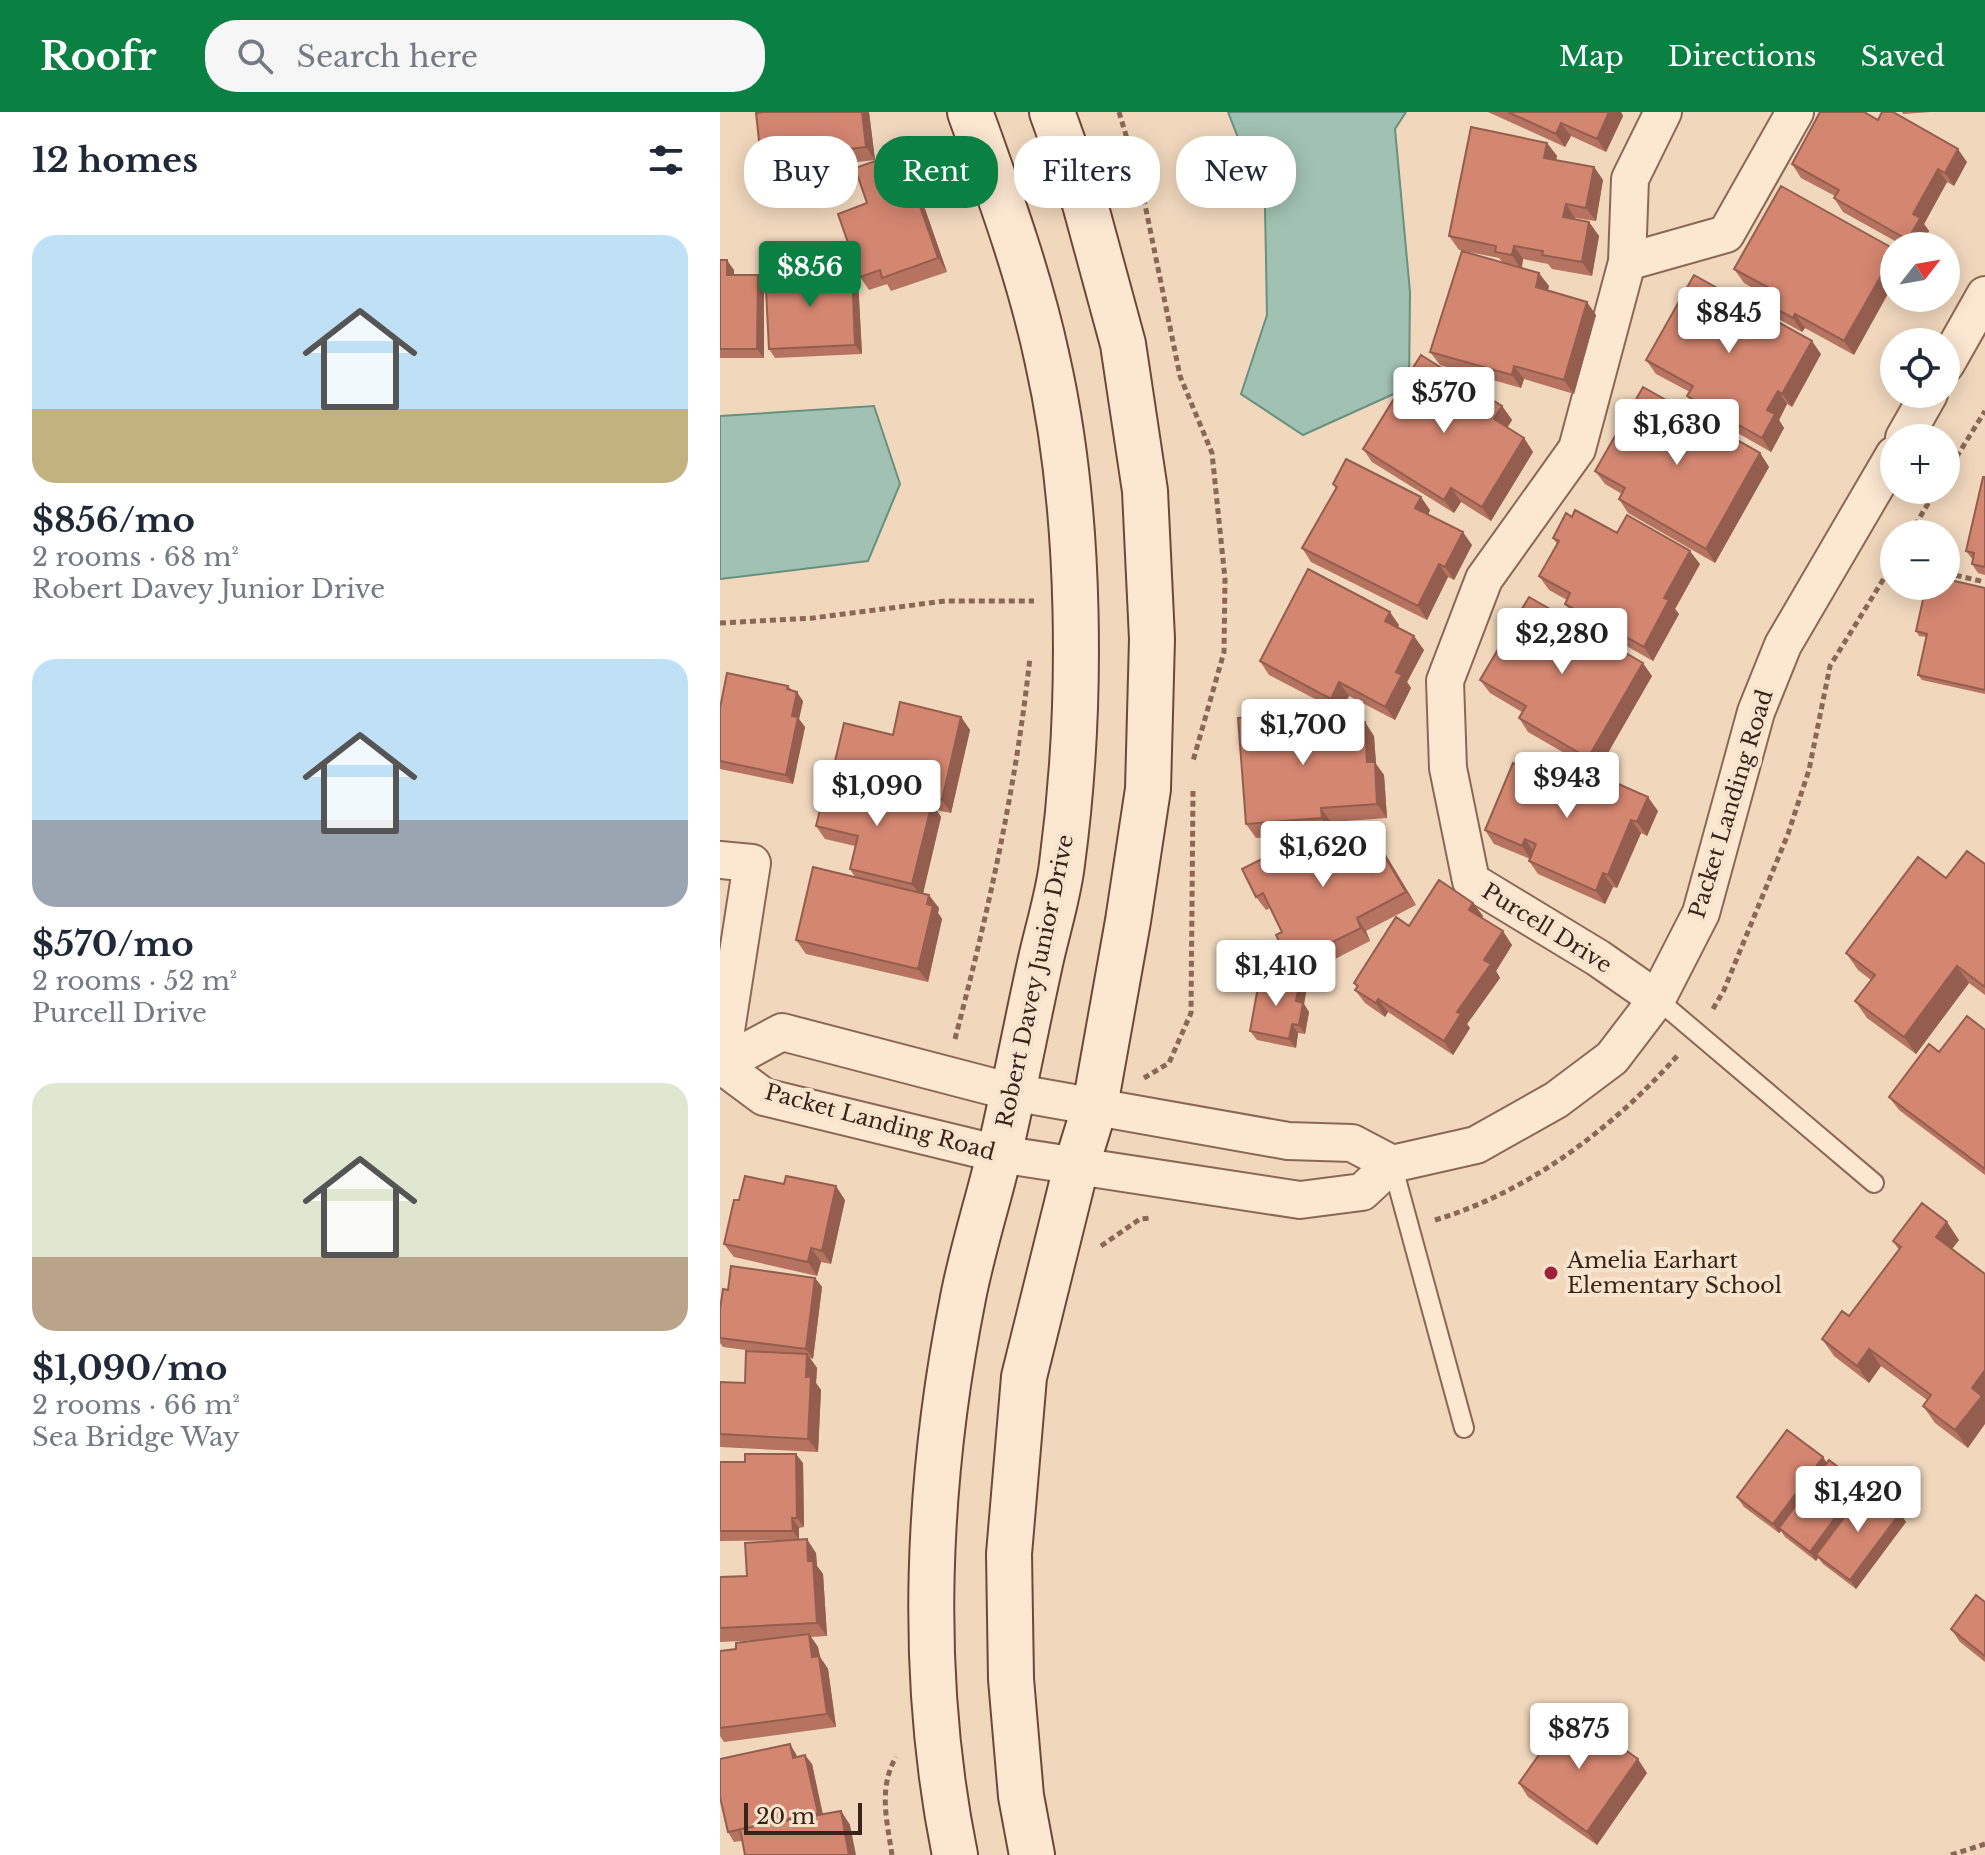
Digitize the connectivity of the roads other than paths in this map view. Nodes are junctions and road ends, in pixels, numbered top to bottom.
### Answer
1 (970, 112) edge
2 (1052, 112) edge
3 (1663, 112) edge
4 (1795, 112) edge
5 (1627, 262) junction
6 (1985, 295) edge
7 (1960, 339) edge
8 (1880, 479) edge
9 (720, 860) edge
10 (1657, 999) junction
11 (720, 1067) edge
12 (1012, 1092) junction
13 (1095, 1106) junction
14 (999, 1154) junction
15 (1392, 1164) junction
16 (1076, 1167) junction
17 (1874, 1183) dead end
18 (1464, 1428) dead end
19 (955, 1855) edge
20 (1032, 1855) edge

1 - 12 main road, Robert Davey Junior Drive
2 - 13 main road
3 - 5 street, Purcell Drive
4 - 5 street
5 - 10 street, Purcell Drive
6 - 7 street
8 - 10 street, Packet Landing Road
9 - 11 street
10 - 15 street, Packet Landing Road
10 - 17 lane
11 - 12 street
11 - 14 street, Packet Landing Road
12 - 13 street
12 - 14 main road, Robert Davey Junior Drive
13 - 15 street
13 - 16 main road
14 - 16 street, Packet Landing Road
14 - 19 main road, Robert Davey Junior Drive
15 - 16 street, Packet Landing Road
15 - 18 lane
16 - 20 main road

